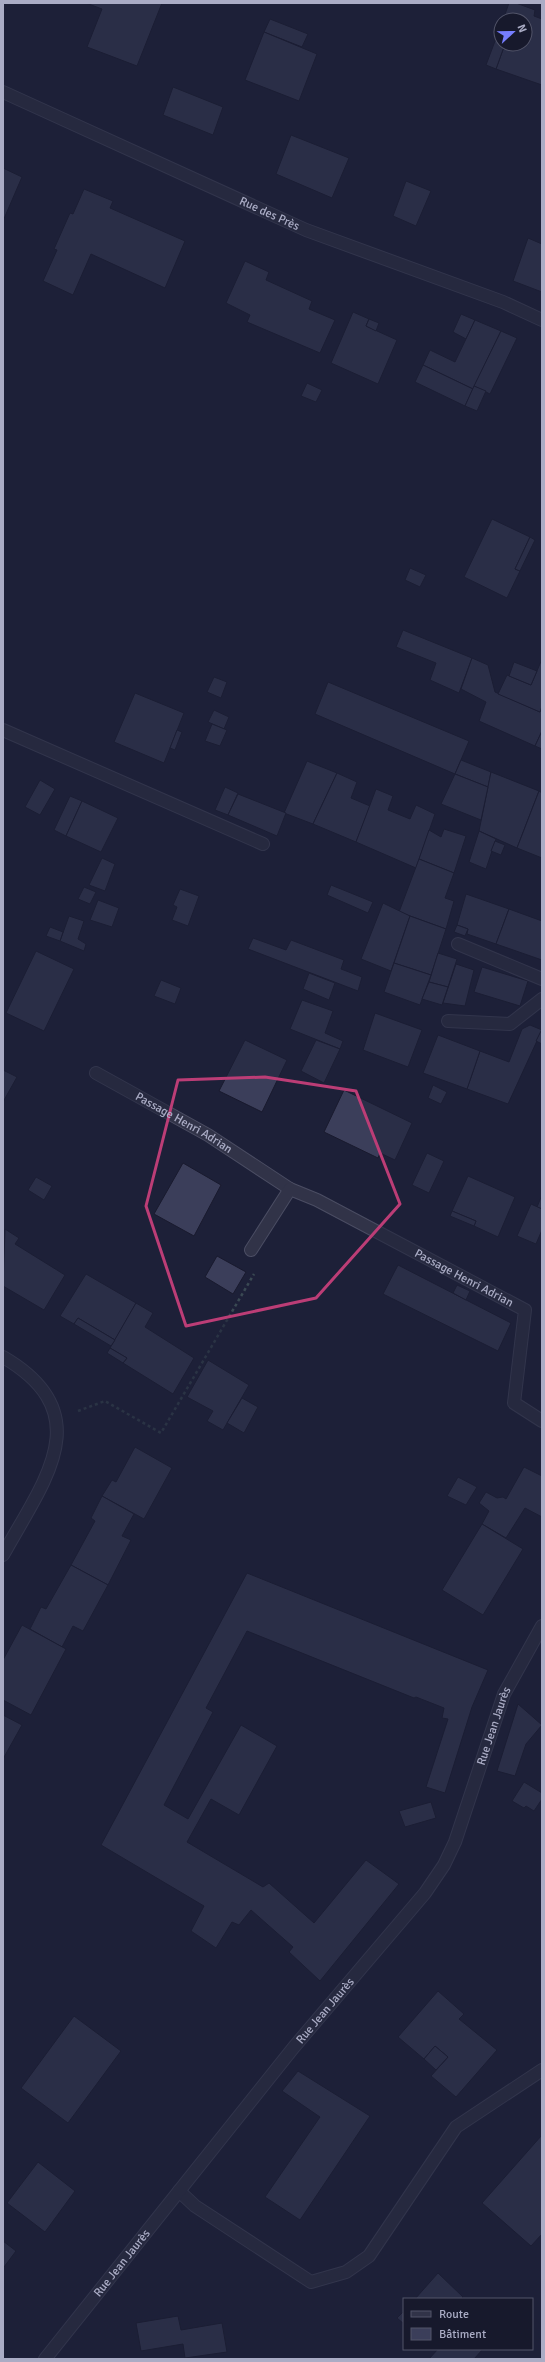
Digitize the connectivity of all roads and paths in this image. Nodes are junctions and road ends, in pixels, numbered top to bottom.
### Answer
1 (3, 92) edge
2 (542, 320) edge
3 (3, 730) edge
4 (263, 844) dead end
5 (458, 944) dead end
6 (542, 979) edge
7 (542, 998) edge
8 (448, 1021) dead end
9 (96, 1073) dead end
10 (290, 1190) junction
11 (251, 1250) joint
12 (3, 1357) edge
13 (56, 1418) junction
14 (542, 1421) edge
15 (3, 1555) edge
16 (542, 1626) edge
17 (542, 2070) edge
18 (179, 2191) junction
19 (45, 2359) edge

1 - 2 street, Rue des Près
3 - 4 street
5 - 6 street
7 - 8 street
9 - 10 street, Passage Henri Adrian
10 - 11 street
10 - 14 street, Passage Henri Adrian
11 - 13 path
12 - 13 street
13 - 15 street
16 - 18 street, Rue Jean Jaurès
17 - 18 street
18 - 19 street, Rue Jean Jaurès

